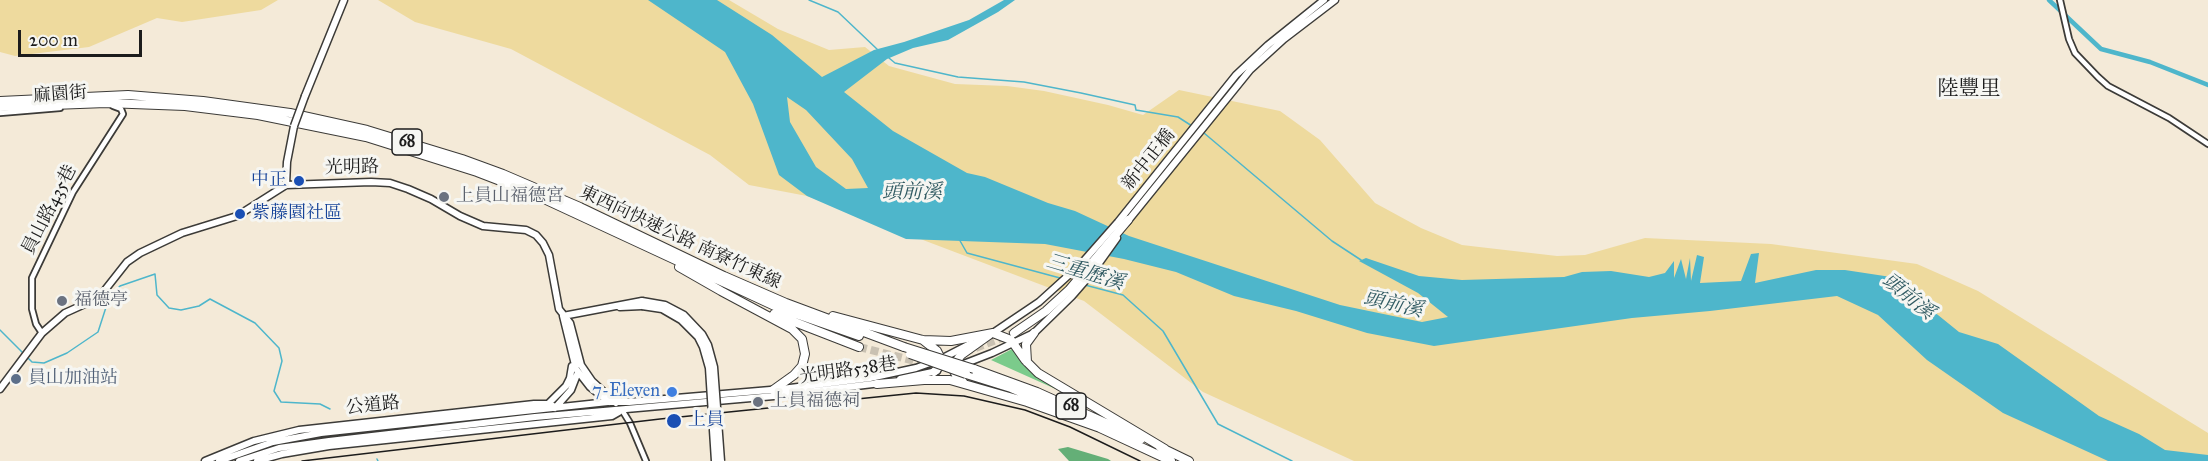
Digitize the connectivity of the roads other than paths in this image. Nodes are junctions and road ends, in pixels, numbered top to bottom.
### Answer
1 (344, 0) edge
2 (1324, 0) edge
3 (1335, 0) edge
4 (2060, 0) edge
5 (0, 100) edge
6 (0, 107) edge
7 (121, 109) joint
8 (0, 113) edge
9 (2208, 144) edge
10 (286, 185) junction
11 (1128, 220) junction
12 (650, 248) junction
13 (642, 303) junction
14 (744, 303) junction
15 (786, 303) junction
16 (563, 316) junction
17 (42, 333) junction
18 (993, 333) junction
19 (1014, 333) tunnel mouth
20 (1034, 333) junction
21 (923, 340) junction
22 (1012, 342) junction
23 (860, 347) tunnel mouth
24 (902, 348) junction
25 (571, 356) junction
26 (579, 358) junction
27 (941, 359) junction
28 (1028, 363) junction
29 (952, 367) junction
30 (934, 372) junction
31 (578, 373) junction
32 (877, 384) junction
33 (968, 385) junction
34 (0, 389) edge
35 (773, 390) junction
36 (612, 402) junction
37 (553, 406) junction
38 (622, 410) junction
39 (495, 411) junction
40 (545, 416) junction
41 (536, 423) junction
42 (1103, 429) junction
43 (255, 444) junction
44 (1165, 449) junction
45 (205, 461) edge
46 (219, 461) edge
47 (239, 461) edge
48 (257, 461) edge
49 (646, 461) edge
50 (715, 461) edge
51 (721, 461) edge
52 (1171, 461) edge
53 (1189, 461) edge

1 - 10 street, bridge
2 - 18 street, 新中正橋
3 - 11 street, 新中正橋
4 - 9 street
5 - 15 highway, 東西向快速公路 南寮竹東線 / 68
6 - 12 highway, 東西向快速公路 南寮竹東線 / 68
7 - 8 street, 麻園街
7 - 17 street, 員山路435巷
10 - 16 street, 光明路
10 - 17 street
11 - 19 highway
11 - 20 street, 新中正橋
12 - 14 highway
12 - 24 highway, 東西向快速公路 南寮竹東線 / 68
13 - 16 street
13 - 50 street, bridge
13 - 51 street, bridge
14 - 23 highway
14 - 35 highway
15 - 21 highway
15 - 24 highway, 東西向快速公路 南寮竹東線 / 68
16 - 25 street, 光明路
16 - 26 street, 光明路
17 - 34 street
18 - 21 highway
18 - 22 highway
18 - 27 street, 光明路538巷
18 - 29 highway
20 - 22 street, 光明路538巷
20 - 28 highway
21 - 27 highway
22 - 28 highway
22 - 29 street, 光明路538巷
24 - 42 highway, 東西向快速公路 南寮竹東線 / 68, bridge
24 - 44 highway, 東西向快速公路 南寮竹東線 / 68, bridge
25 - 31 street, 光明路
25 - 37 street, 公道路
26 - 31 street, 公道路
26 - 36 street, 光明路
27 - 30 highway
27 - 35 street, 光明路538巷
28 - 44 highway
29 - 30 street, 光明路538巷
29 - 33 highway
30 - 32 street, 光明路538巷
31 - 36 street, 光明路
31 - 37 street, 公道路
32 - 33 highway
32 - 38 street, 光明路538巷
33 - 42 highway
35 - 36 street, 光明路538巷
36 - 37 street, 公道路
36 - 38 street, 光明路
37 - 39 street, 公道路
37 - 39 street, 公道路
37 - 40 street, 公道路
38 - 40 street, 公道路
38 - 41 street, 公道路
38 - 49 street, 光明路
39 - 43 street, 公道路
40 - 41 street, 公道路
40 - 47 street, 公道路
41 - 48 street, 公道路
42 - 52 highway, 東西向快速公路 南寮竹東線 / 68
43 - 45 street, 公道路
43 - 46 street, 公道路
44 - 53 highway, 東西向快速公路 南寮竹東線 / 68

